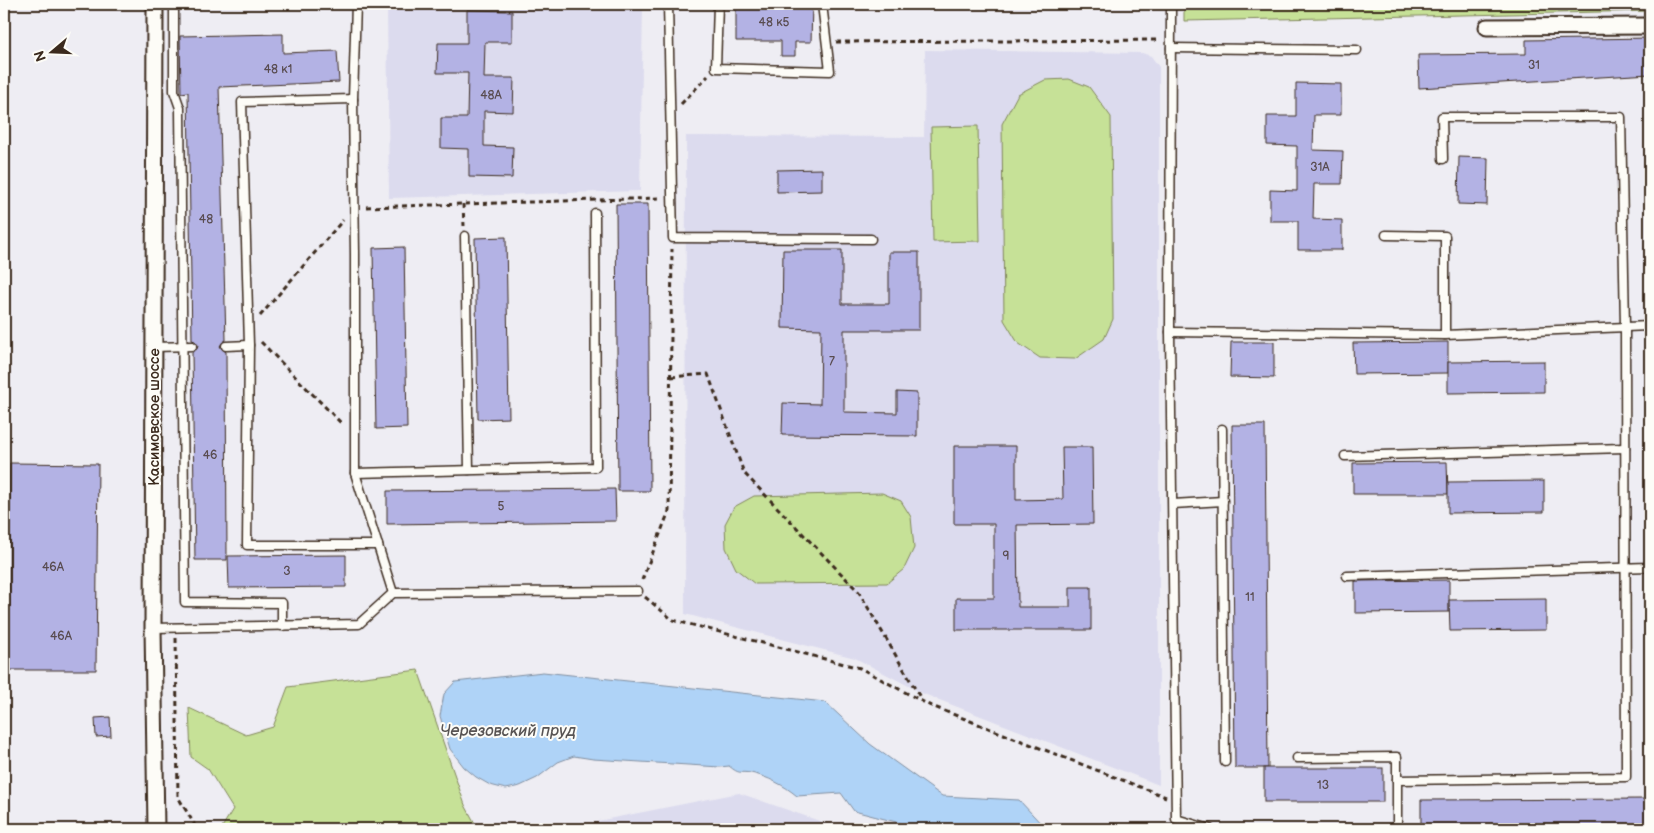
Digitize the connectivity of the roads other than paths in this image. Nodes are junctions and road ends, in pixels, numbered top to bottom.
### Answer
1 (154, 4) edge
2 (174, 4) edge
3 (179, 4) edge
4 (356, 4) edge
5 (668, 4) edge
6 (718, 4) edge
7 (822, 4) edge
8 (1171, 4) edge
9 (1650, 26) edge
10 (1487, 27) dead end
11 (1171, 44) junction
12 (1357, 50) dead end
13 (353, 99) junction
14 (1443, 160) dead end
15 (595, 213) dead end
16 (1386, 235) dead end
17 (465, 236) road end
18 (871, 239) dead end
19 (1625, 326) junction
20 (1649, 326) edge
21 (1170, 332) junction
22 (1445, 335) junction
23 (249, 345) junction
24 (182, 346) junction
25 (192, 346) dead end
26 (226, 346) dead end
27 (154, 347) junction
28 (1222, 429) dead end
29 (1625, 448) junction
30 (1344, 456) dead end
31 (469, 470) junction
32 (356, 473) junction
33 (1223, 501) junction
34 (1172, 504) junction
35 (378, 545) junction
36 (1624, 566) junction
37 (1649, 567) dead end
38 (1347, 576) dead end
39 (638, 591) road end
40 (393, 592) junction
41 (282, 626) junction
42 (153, 628) junction
43 (1297, 758) dead end
44 (1225, 762) dead end
45 (1397, 780) junction
46 (156, 829) edge
47 (1210, 829) edge
48 (1397, 829) edge

1 - 2 lane
1 - 27 street, Касимовское шоссе
2 - 3 lane
2 - 24 lane
4 - 13 lane
5 - 18 lane
6 - 7 lane
8 - 11 lane
9 - 10 street
11 - 12 lane
11 - 21 lane
13 - 23 lane
13 - 32 lane
14 - 19 lane
15 - 31 lane
16 - 22 lane
17 - 31 lane
19 - 20 lane
19 - 22 lane
19 - 29 lane
21 - 22 lane
21 - 34 lane
23 - 26 lane
23 - 35 lane
24 - 25 lane
24 - 27 lane
24 - 41 lane
27 - 42 street, Касимовское шоссе
28 - 33 lane
29 - 30 lane
29 - 36 lane
31 - 32 lane
32 - 35 lane
33 - 34 lane
33 - 44 lane
34 - 47 lane
35 - 40 lane
36 - 37 lane
36 - 38 lane
36 - 45 lane
39 - 40 lane
40 - 41 lane
41 - 42 lane
42 - 46 street, Касимовское шоссе
43 - 45 lane
45 - 48 lane

